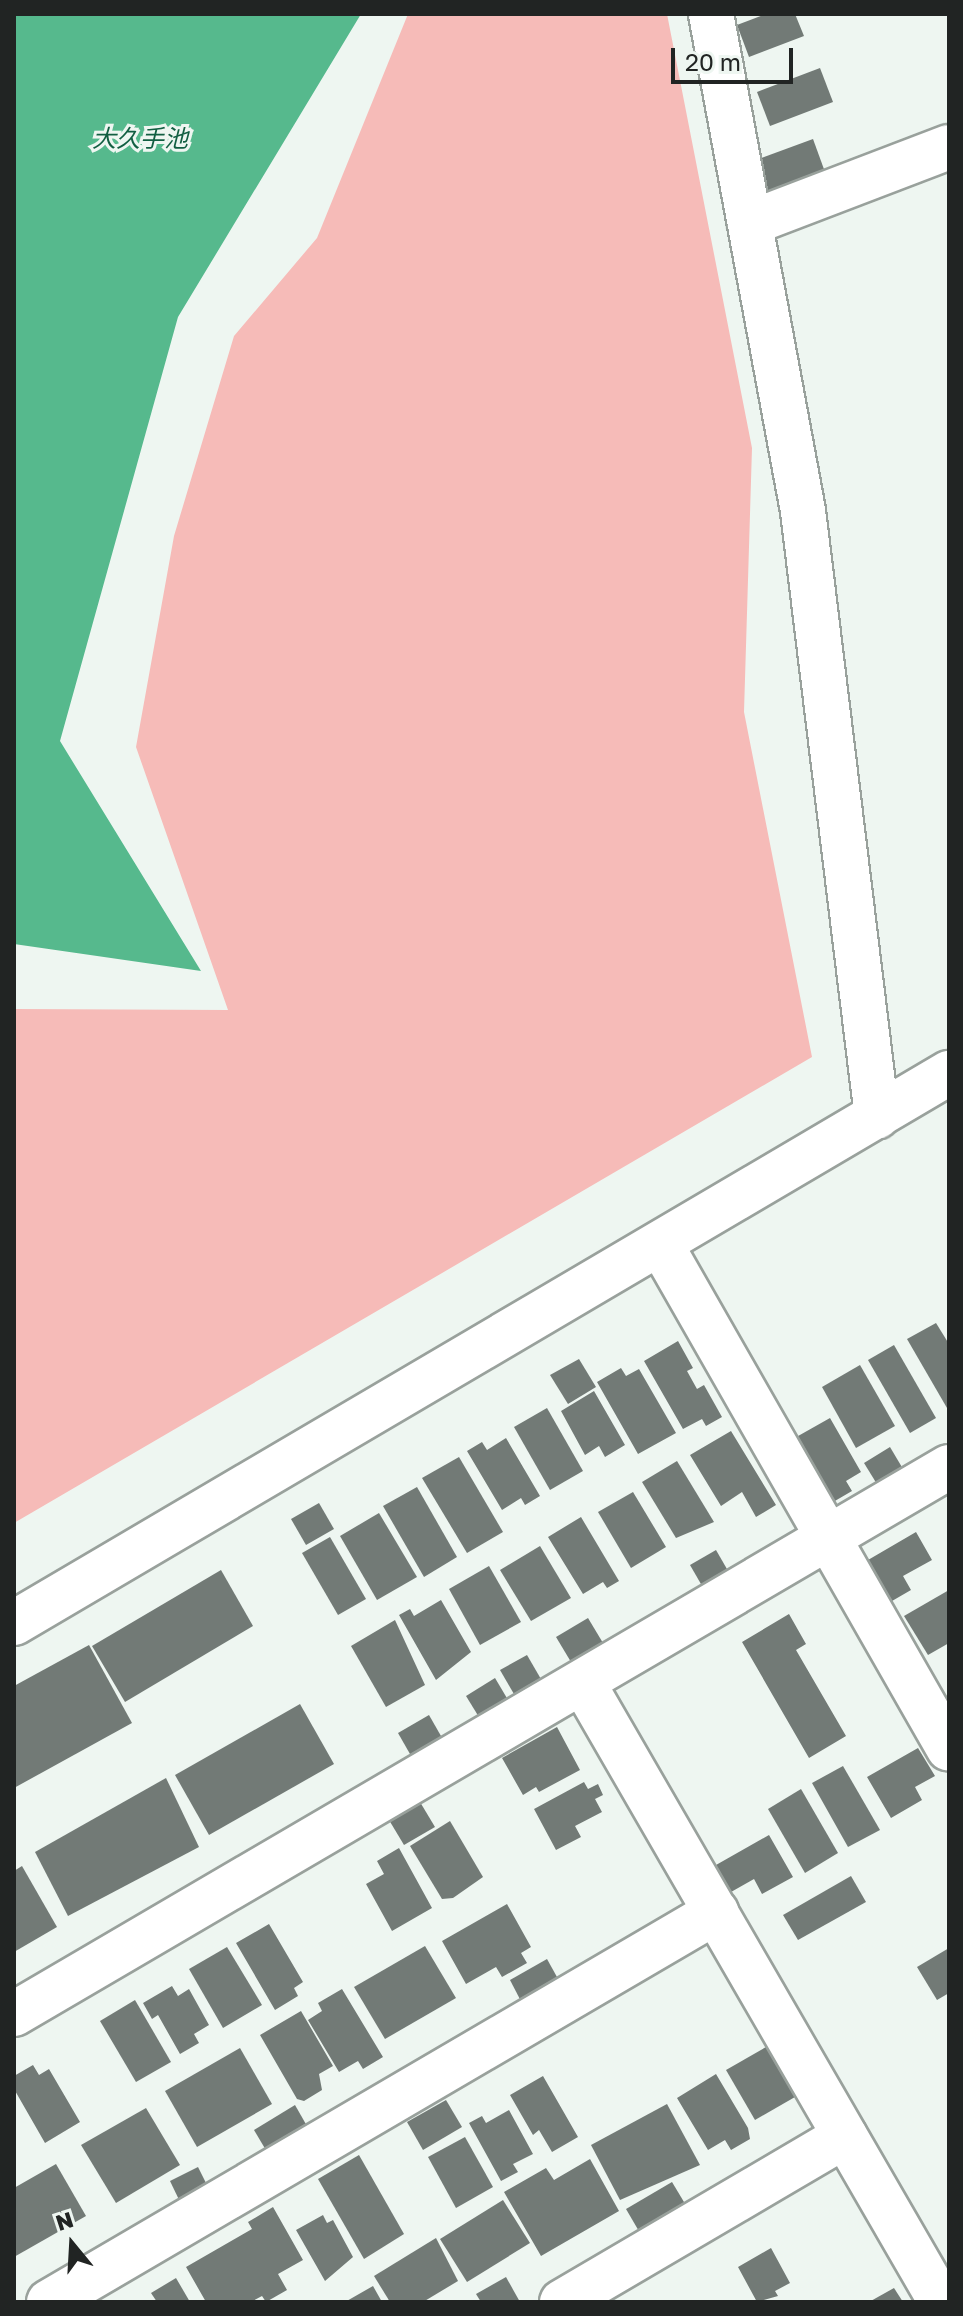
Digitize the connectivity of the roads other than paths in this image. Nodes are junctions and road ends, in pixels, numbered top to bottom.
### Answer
1 (711, 14) edge
2 (949, 147) edge
3 (750, 223) junction
4 (949, 1073) edge
5 (877, 1116) junction
6 (661, 1245) junction
7 (949, 1467) edge
8 (829, 1536) junction
9 (14, 1623) edge
10 (583, 1683) junction
11 (949, 1749) edge
12 (716, 1912) junction
13 (14, 2014) edge
14 (845, 2136) junction
15 (49, 2302) edge
16 (562, 2302) edge
17 (941, 2302) edge

1 - 3 street
2 - 3 street
3 - 5 street
4 - 5 street
5 - 6 street
6 - 8 street
6 - 9 street
7 - 8 street
8 - 10 street
8 - 11 street
10 - 12 street
10 - 13 street
12 - 14 street
12 - 15 street
14 - 16 street
14 - 17 street

